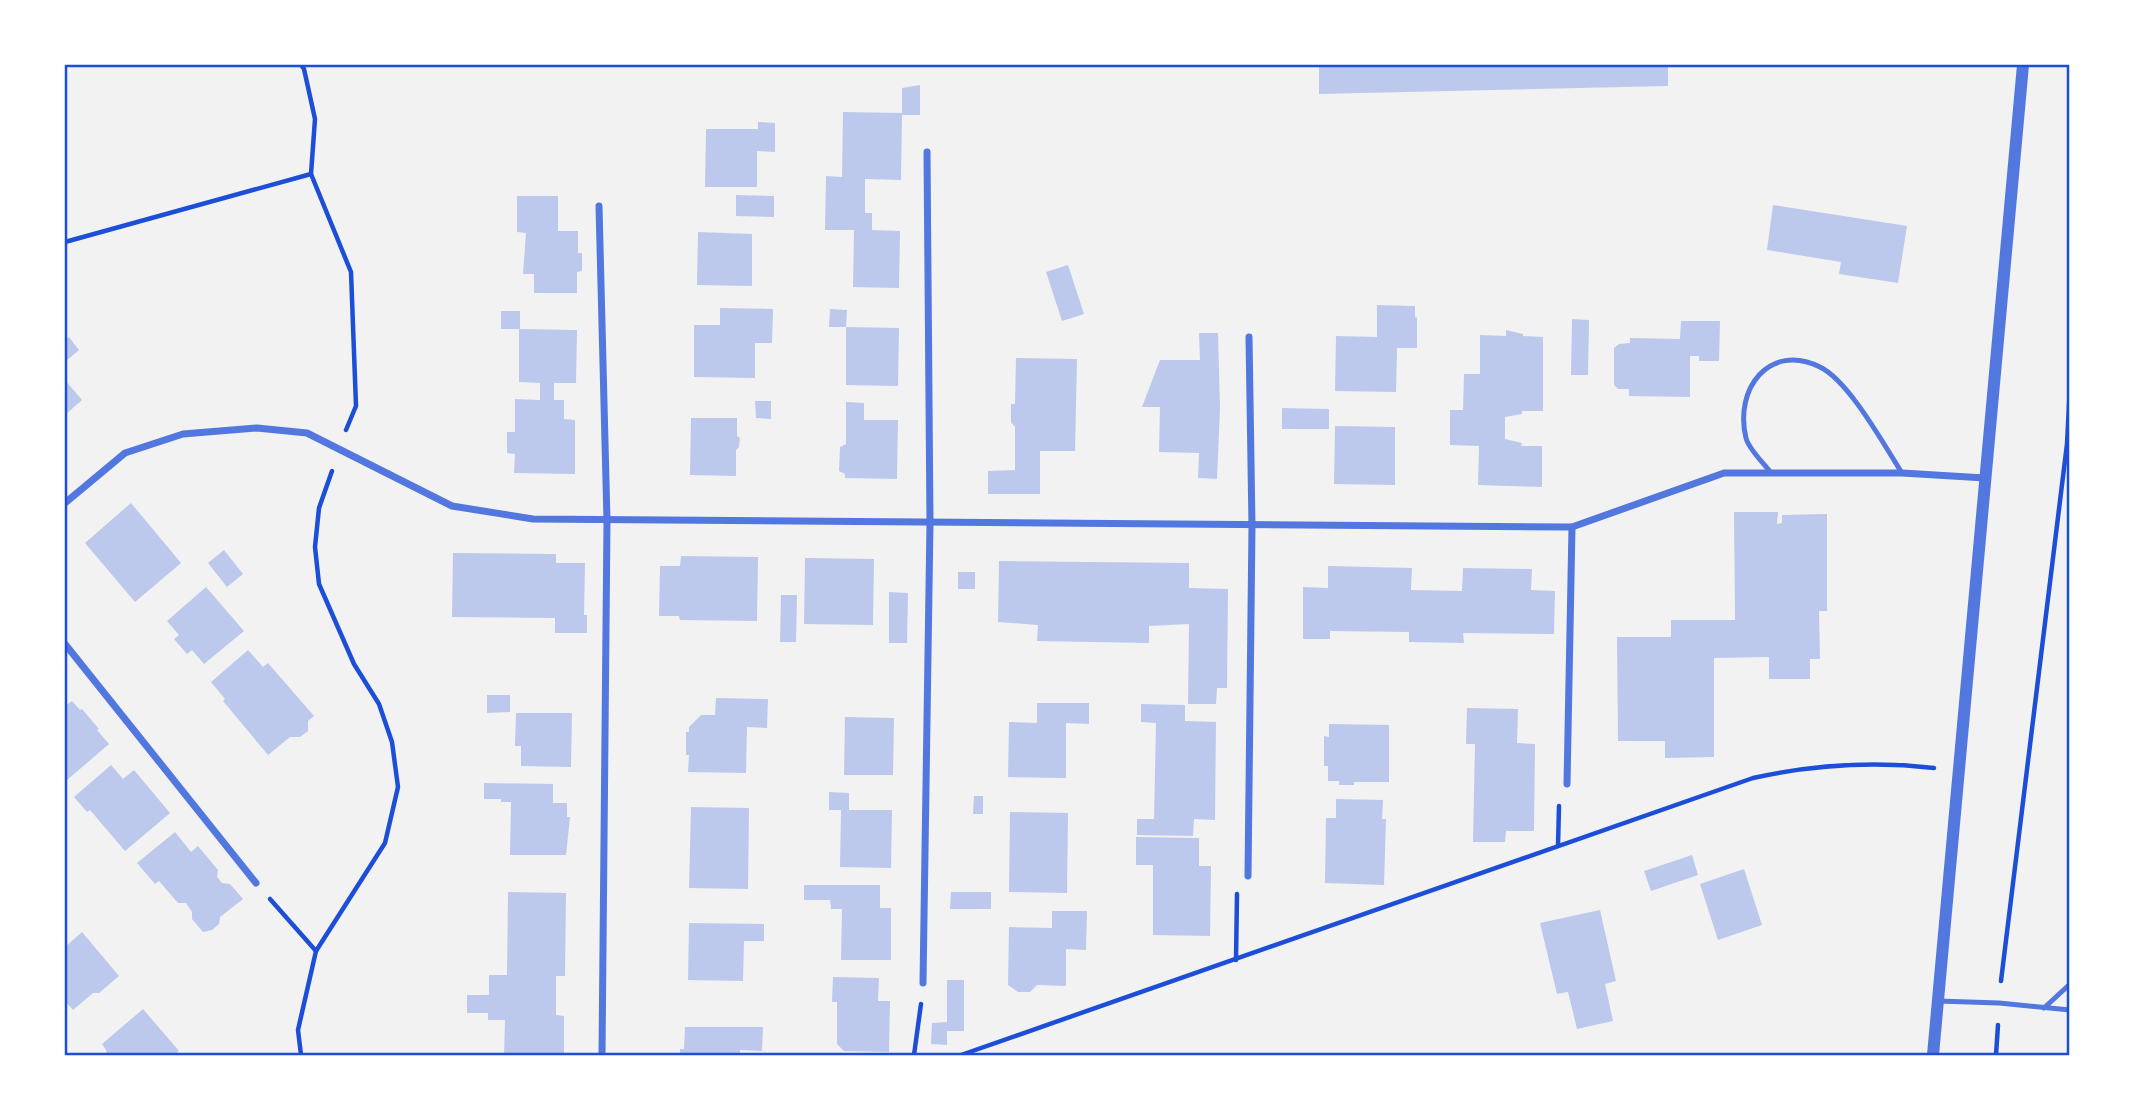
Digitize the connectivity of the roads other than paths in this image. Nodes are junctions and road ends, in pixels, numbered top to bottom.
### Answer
1 (2023, 65) edge
2 (927, 152) dead end
3 (599, 206) dead end
4 (1249, 337) dead end
5 (1902, 473) junction
6 (1772, 474) junction
7 (1985, 478) junction
8 (65, 503) edge
9 (607, 520) junction
10 (930, 523) junction
11 (1252, 526) junction
12 (1572, 527) junction
13 (65, 644) edge
14 (1567, 783) road end
15 (1248, 876) road end
16 (256, 883) road end
17 (923, 983) road end
18 (2070, 984) edge
19 (1938, 1002) junction
20 (2044, 1007) junction
21 (2070, 1010) edge
22 (602, 1055) edge
23 (1933, 1055) edge

1 - 7 street
2 - 10 street
3 - 9 street
4 - 11 street
5 - 6 street
5 - 6 lane
5 - 7 street
6 - 12 street
7 - 19 street
8 - 9 street
9 - 10 street
9 - 22 street
10 - 11 street
10 - 17 street
11 - 12 street
11 - 15 street
12 - 14 street
13 - 16 street
18 - 20 lane
19 - 20 lane
19 - 23 street
20 - 21 lane

